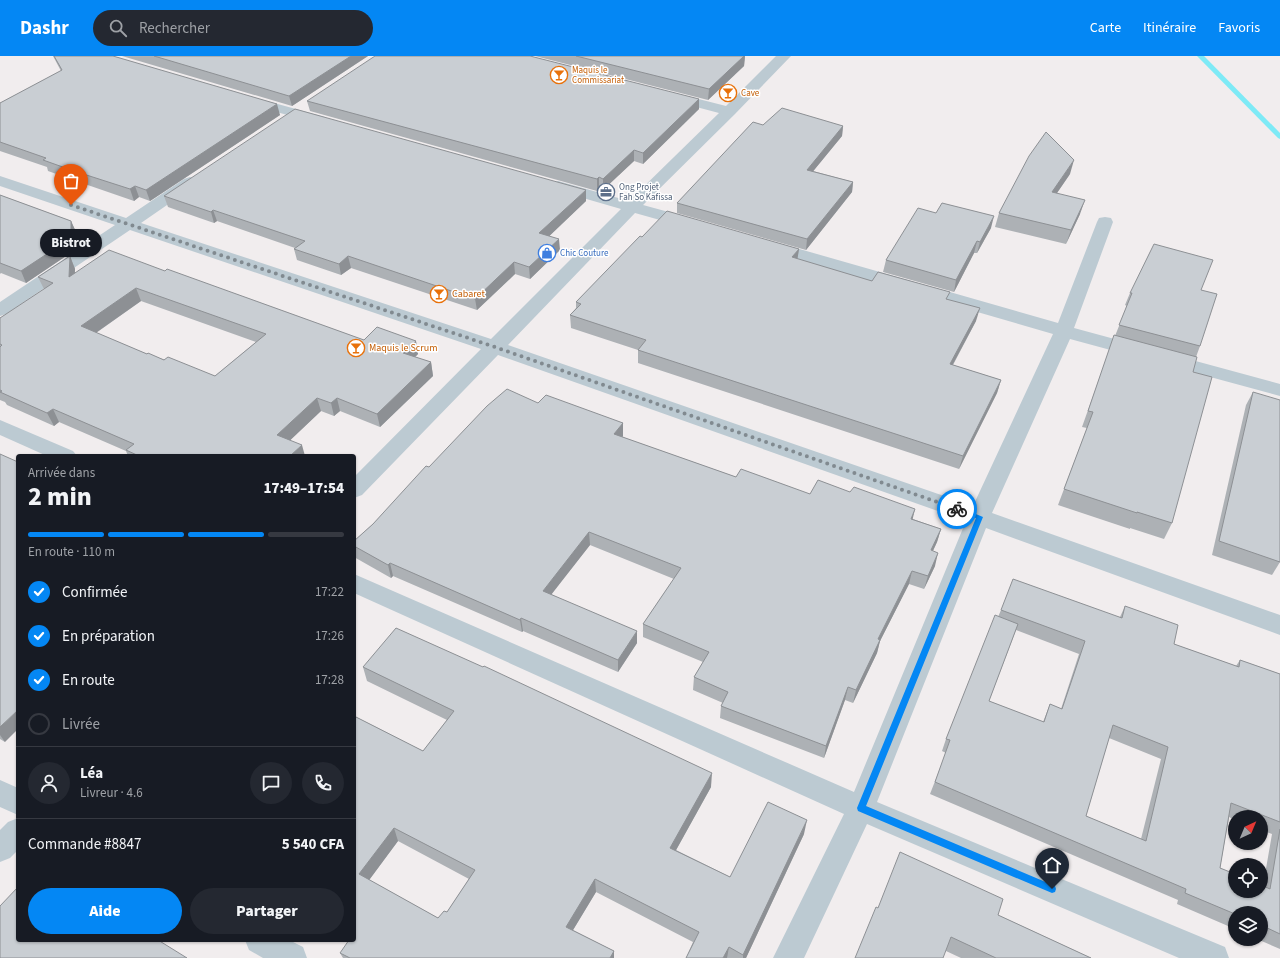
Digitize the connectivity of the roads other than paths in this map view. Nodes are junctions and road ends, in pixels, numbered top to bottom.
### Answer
1 (784, 56) edge
2 (660, 93) edge
3 (232, 94) edge
4 (730, 111) junction
5 (332, 123) edge
6 (201, 175) edge
7 (0, 181) edge
8 (540, 181) edge
9 (632, 206) junction
10 (1105, 222) dead end
11 (128, 224) junction
12 (708, 228) edge
13 (754, 242) edge
14 (0, 310) edge
15 (1064, 331) junction
16 (495, 347) junction
17 (1280, 390) edge
18 (0, 427) edge
19 (61, 454) edge
20 (356, 488) edge
21 (979, 517) junction
22 (356, 584) edge
23 (1280, 625) edge
24 (0, 792) edge
25 (16, 802) edge
26 (861, 808) junction
27 (16, 833) edge
28 (0, 849) edge
29 (264, 942) edge
30 (292, 958) edge
31 (788, 958) edge
32 (1214, 958) edge

1 - 4 street
2 - 4 street
3 - 5 street
4 - 9 street
6 - 11 street
7 - 11 street
8 - 9 street
9 - 12 street
9 - 16 street
10 - 15 street
11 - 14 street
11 - 16 street
13 - 15 street
15 - 17 street
15 - 21 street
16 - 20 street
16 - 21 street
18 - 19 street
21 - 23 street
21 - 26 street
22 - 26 street
24 - 25 street
26 - 31 street
26 - 32 street
27 - 28 street
29 - 30 street

